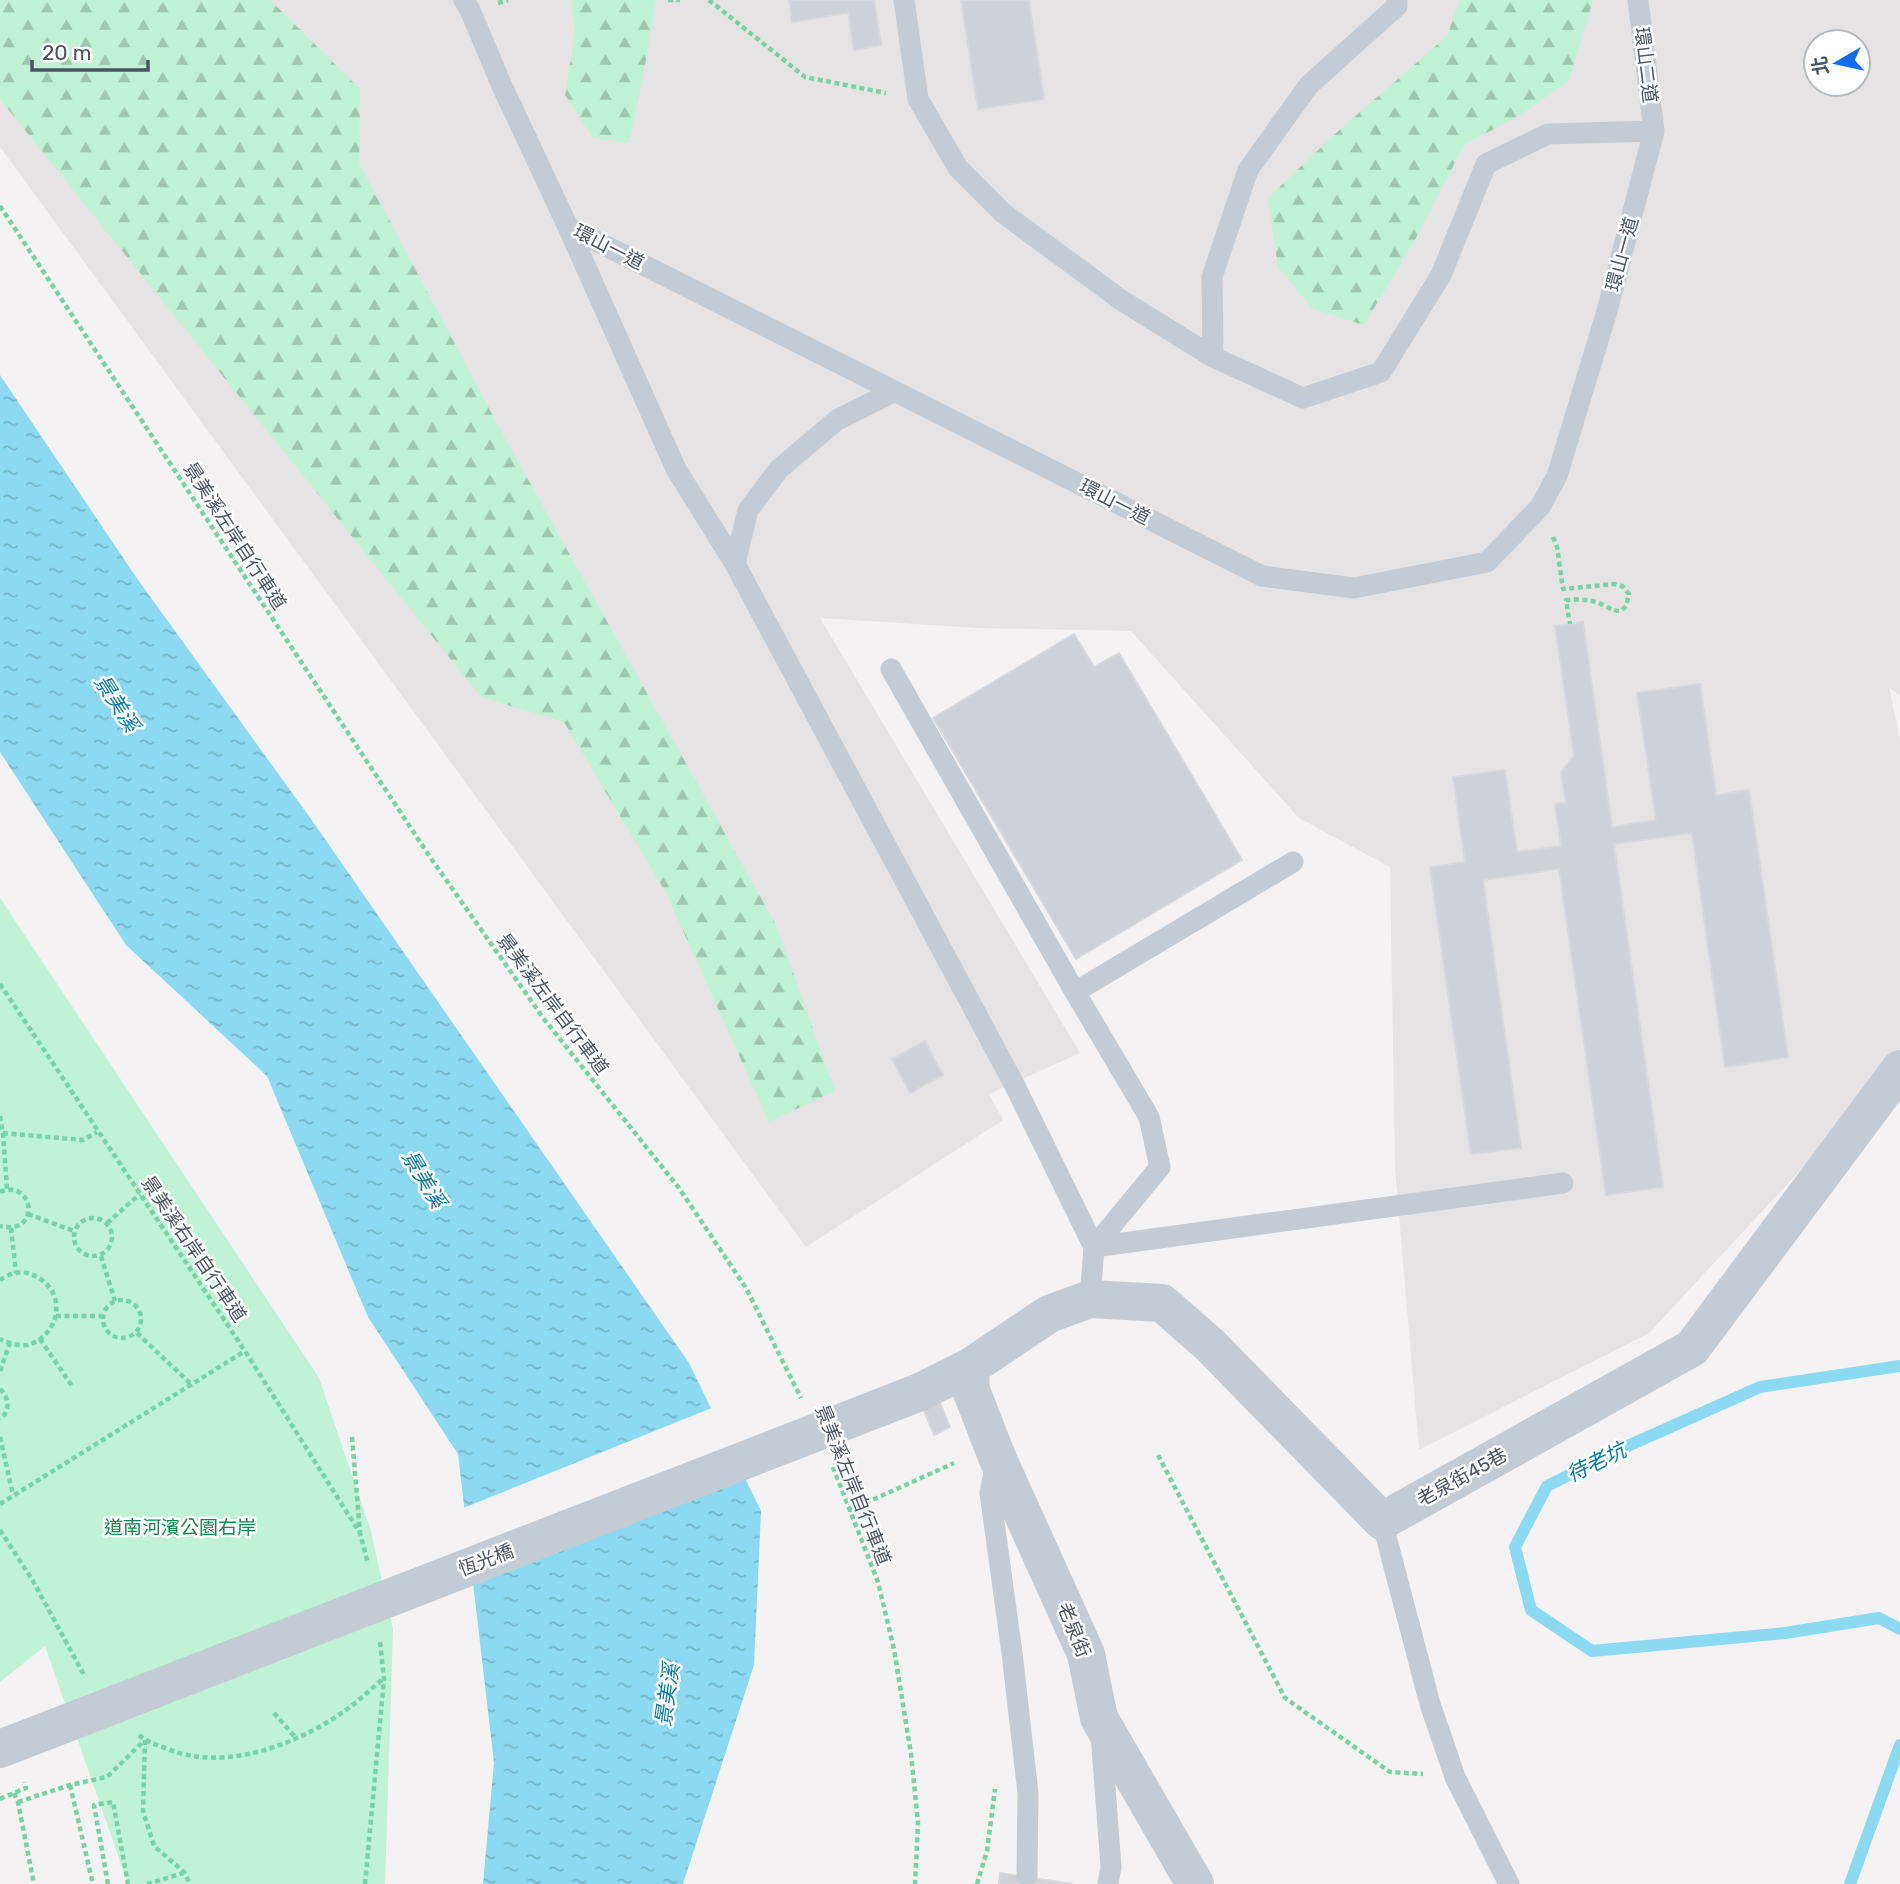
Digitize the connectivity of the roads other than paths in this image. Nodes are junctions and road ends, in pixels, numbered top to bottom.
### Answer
1 (464, 0) edge
2 (904, 0) edge
3 (1397, 0) edge
4 (1638, 0) edge
5 (1654, 131) junction
6 (568, 227) junction
7 (1213, 357) junction
8 (892, 391) junction
9 (735, 564) junction
10 (891, 669) dead end
11 (1293, 862) dead end
12 (1074, 992) junction
13 (1900, 1069) edge
14 (1563, 1183) dead end
15 (1094, 1247) junction
16 (1090, 1299) junction
17 (971, 1367) junction
18 (997, 1457) junction
19 (1382, 1521) junction
20 (1099, 1718) junction
21 (0, 1749) edge
22 (1027, 1876) dead end
23 (1108, 1884) edge
24 (1195, 1884) edge
25 (1509, 1884) edge

1 - 6 lane, 環山一道
2 - 7 lane
3 - 7 lane
4 - 5 lane, 環山二道
5 - 7 lane
5 - 8 lane, 環山一道
6 - 8 lane, 環山一道
6 - 9 lane
8 - 9 lane
9 - 15 lane
10 - 12 lane
11 - 12 lane
12 - 15 lane
13 - 19 street, 老泉街45巷
14 - 15 lane
15 - 16 lane
16 - 17 street
16 - 19 street
17 - 18 street, 老泉街
17 - 21 street, 恆光橋, bridge
18 - 20 street, 老泉街
18 - 22 lane
19 - 25 lane
20 - 23 lane
20 - 24 street, 老泉街

